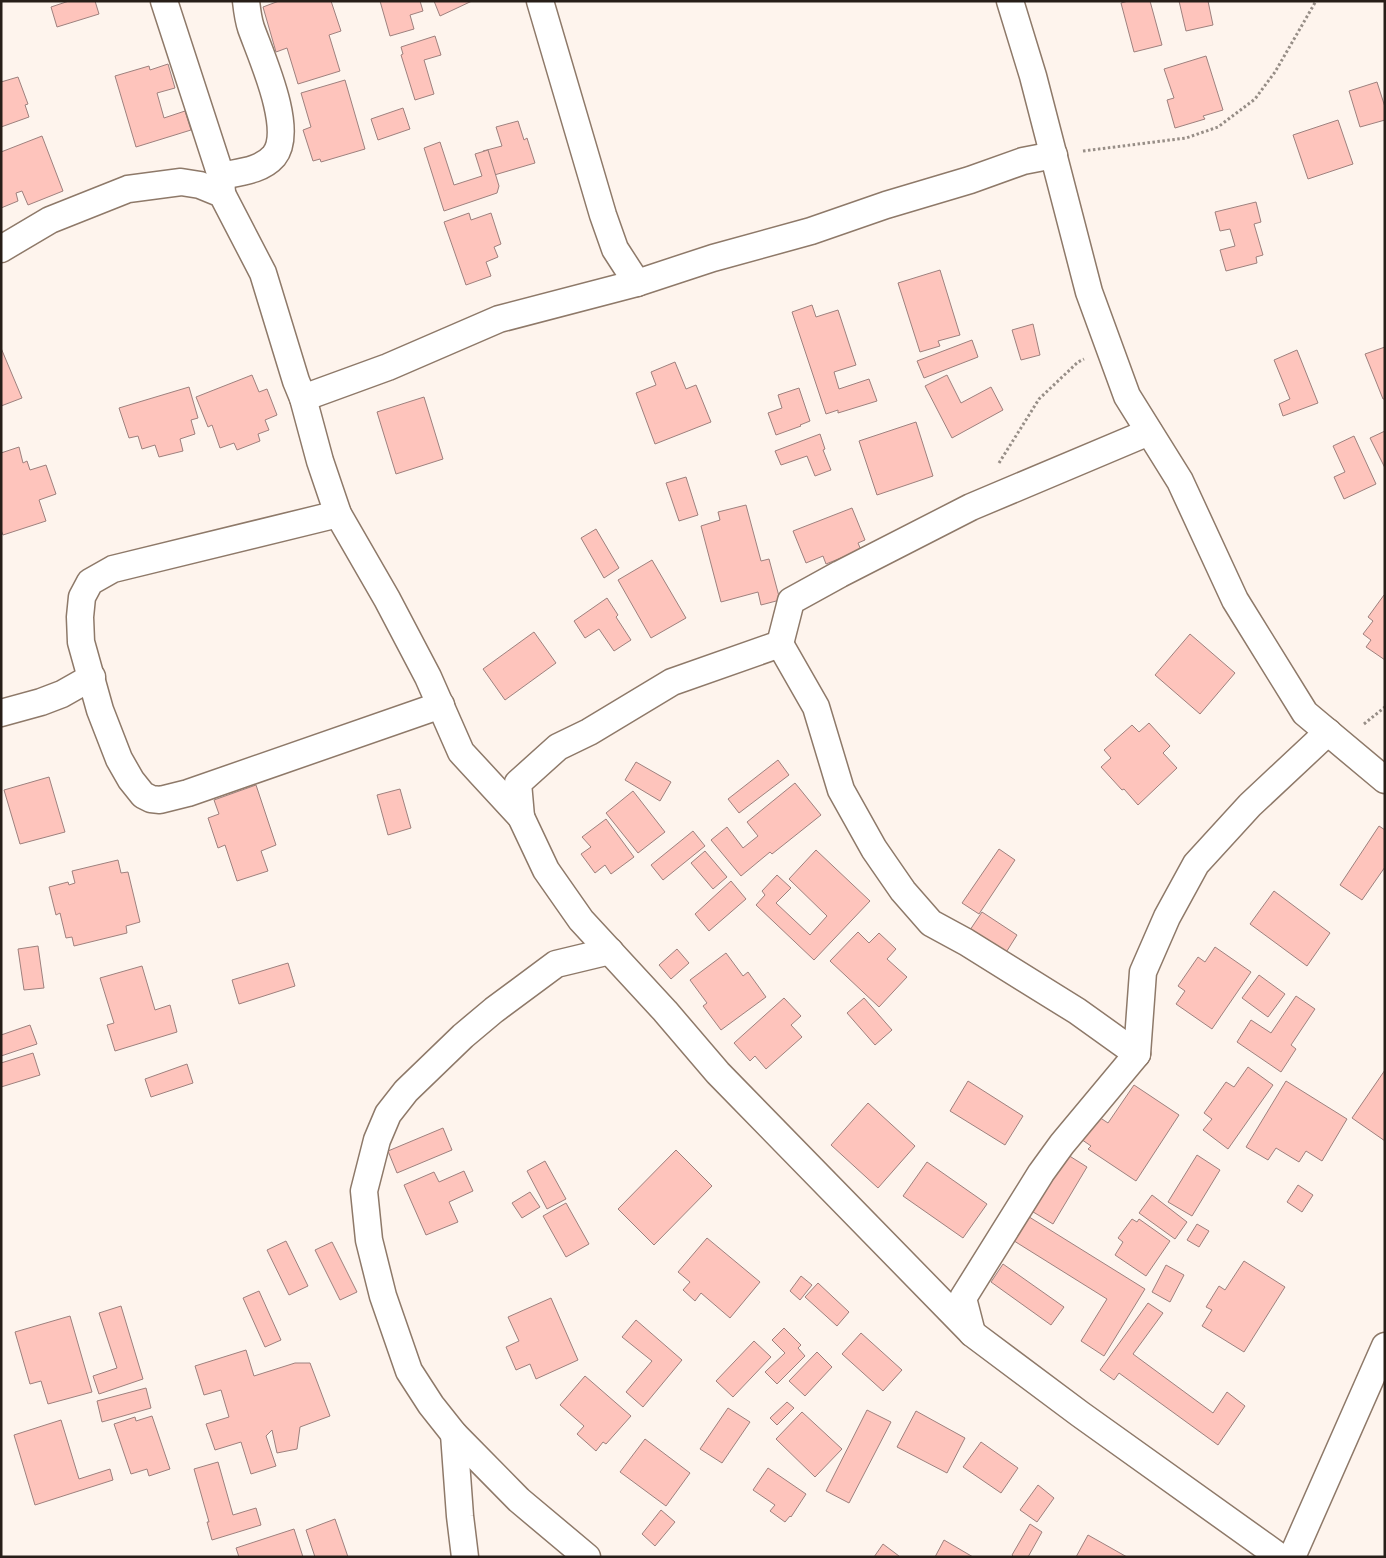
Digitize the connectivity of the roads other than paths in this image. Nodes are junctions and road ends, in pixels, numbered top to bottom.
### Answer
1 (164, 1) edge
2 (246, 1) edge
3 (540, 1) edge
4 (1010, 1) edge
5 (1054, 154) junction
6 (221, 185) junction
7 (1, 249) edge
8 (637, 284) junction
9 (303, 398) junction
10 (1150, 432) junction
11 (338, 514) junction
12 (780, 644) junction
13 (92, 677) junction
14 (441, 705) junction
15 (1, 713) edge
16 (1328, 732) junction
17 (1385, 780) edge
18 (521, 817) junction
19 (610, 951) junction
20 (1137, 1054) junction
21 (973, 1334) junction
22 (1385, 1346) edge
23 (454, 1434) junction
24 (465, 1557) edge
25 (587, 1557) edge
26 (1280, 1557) edge
27 (1292, 1557) edge

1 - 6 street
2 - 6 street
3 - 8 street
4 - 5 street
5 - 8 street
5 - 10 street
6 - 7 street
6 - 9 street
8 - 9 street
9 - 11 street
10 - 12 street
10 - 16 street
11 - 13 street
11 - 14 street
12 - 18 street
12 - 20 street
13 - 14 street
13 - 15 street
14 - 18 street
16 - 17 street
16 - 20 street
18 - 19 street
19 - 21 street
19 - 23 street
20 - 21 street
21 - 26 street
22 - 27 street
23 - 24 street
23 - 25 street

